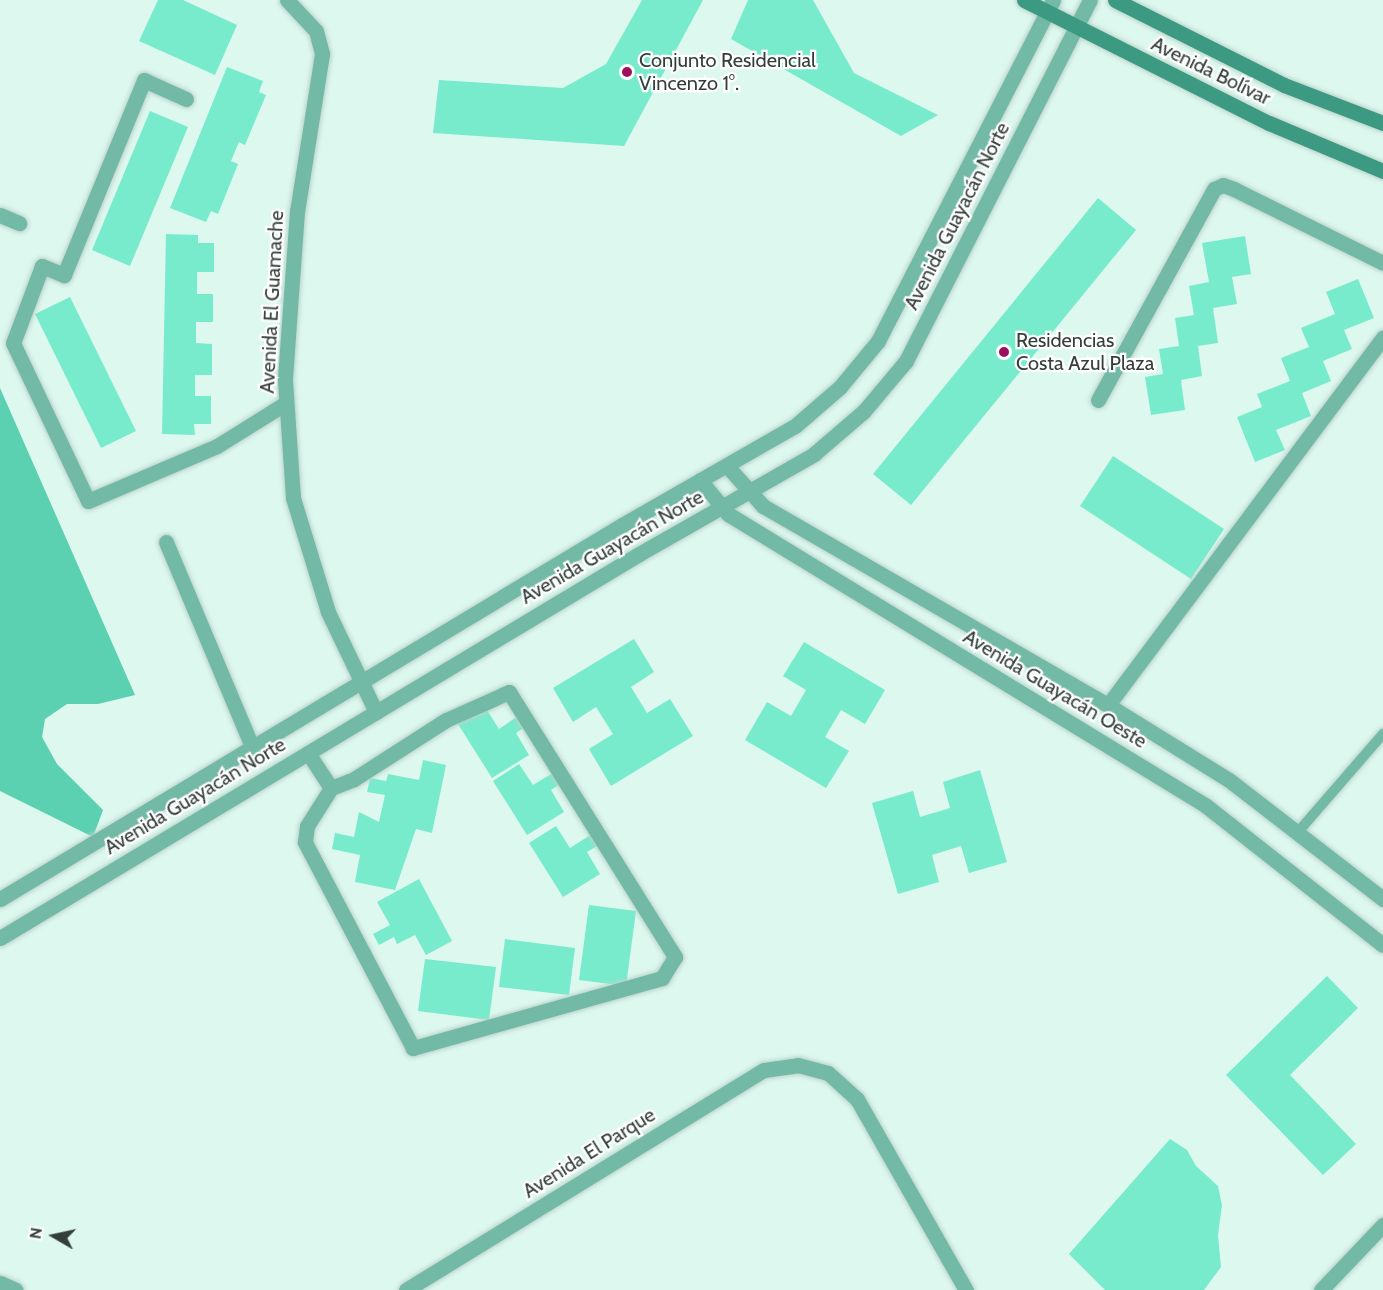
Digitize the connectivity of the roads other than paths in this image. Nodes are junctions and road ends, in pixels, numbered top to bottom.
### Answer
1 (287, 0) edge
2 (1024, 0) edge
3 (1090, 0) edge
4 (1115, 0) edge
5 (1049, 6) edge
6 (1076, 28) junction
7 (186, 99) dead end
8 (1383, 123) edge
9 (1383, 171) edge
10 (0, 214) edge
11 (18, 223) dead end
12 (1383, 263) edge
13 (1383, 337) edge
14 (1098, 400) dead end
15 (286, 403) junction
16 (727, 466) junction
17 (700, 480) junction
18 (747, 492) junction
19 (720, 508) junction
20 (166, 542) dead end
21 (361, 682) junction
22 (1107, 705) junction
23 (376, 712) junction
24 (1383, 734) edge
25 (252, 747) junction
26 (308, 753) junction
27 (331, 788) junction
28 (1298, 832) junction
29 (0, 899) edge
30 (1383, 899) edge
31 (0, 938) edge
32 (1383, 945) edge
33 (1383, 1225) edge
34 (0, 1283) edge
35 (962, 1289) edge
36 (16, 1290) edge
37 (406, 1290) edge
38 (1322, 1290) edge

1 - 15 street, Avenida El Guamache
2 - 5 street, Avenida Bolívar
3 - 6 street, Avenida Guayacán Norte
4 - 8 street, Avenida Bolívar
5 - 6 street, Avenida Bolívar
5 - 16 street, Avenida Guayacán Norte
6 - 9 street, Avenida Bolívar
6 - 18 street, Avenida Guayacán Norte
7 - 15 street
10 - 11 street
12 - 14 street
13 - 22 street
15 - 21 street, Avenida El Guamache
16 - 17 street, Avenida Guayacán Norte
16 - 18 street, Avenida Guayacán Oeste
17 - 19 street, Avenida Guayacán Oeste
17 - 21 street, Avenida Guayacán Norte
18 - 19 street, Avenida Guayacán Norte
18 - 22 street, Avenida Guayacán Oeste
19 - 23 street, Avenida Guayacán Norte
19 - 32 street, Avenida Guayacán Oeste
20 - 25 street
21 - 23 street, Avenida El Guamache
21 - 25 street, Avenida Guayacán Norte
22 - 28 street, Avenida Guayacán Oeste
23 - 26 street, Avenida Guayacán Norte
24 - 28 lane
25 - 29 street, Avenida Guayacán Norte
26 - 27 street
26 - 31 street, Avenida Guayacán Norte
27 - 27 street
28 - 30 street, Avenida Guayacán Oeste
33 - 38 street
34 - 36 street
35 - 37 street, Avenida El Parque

